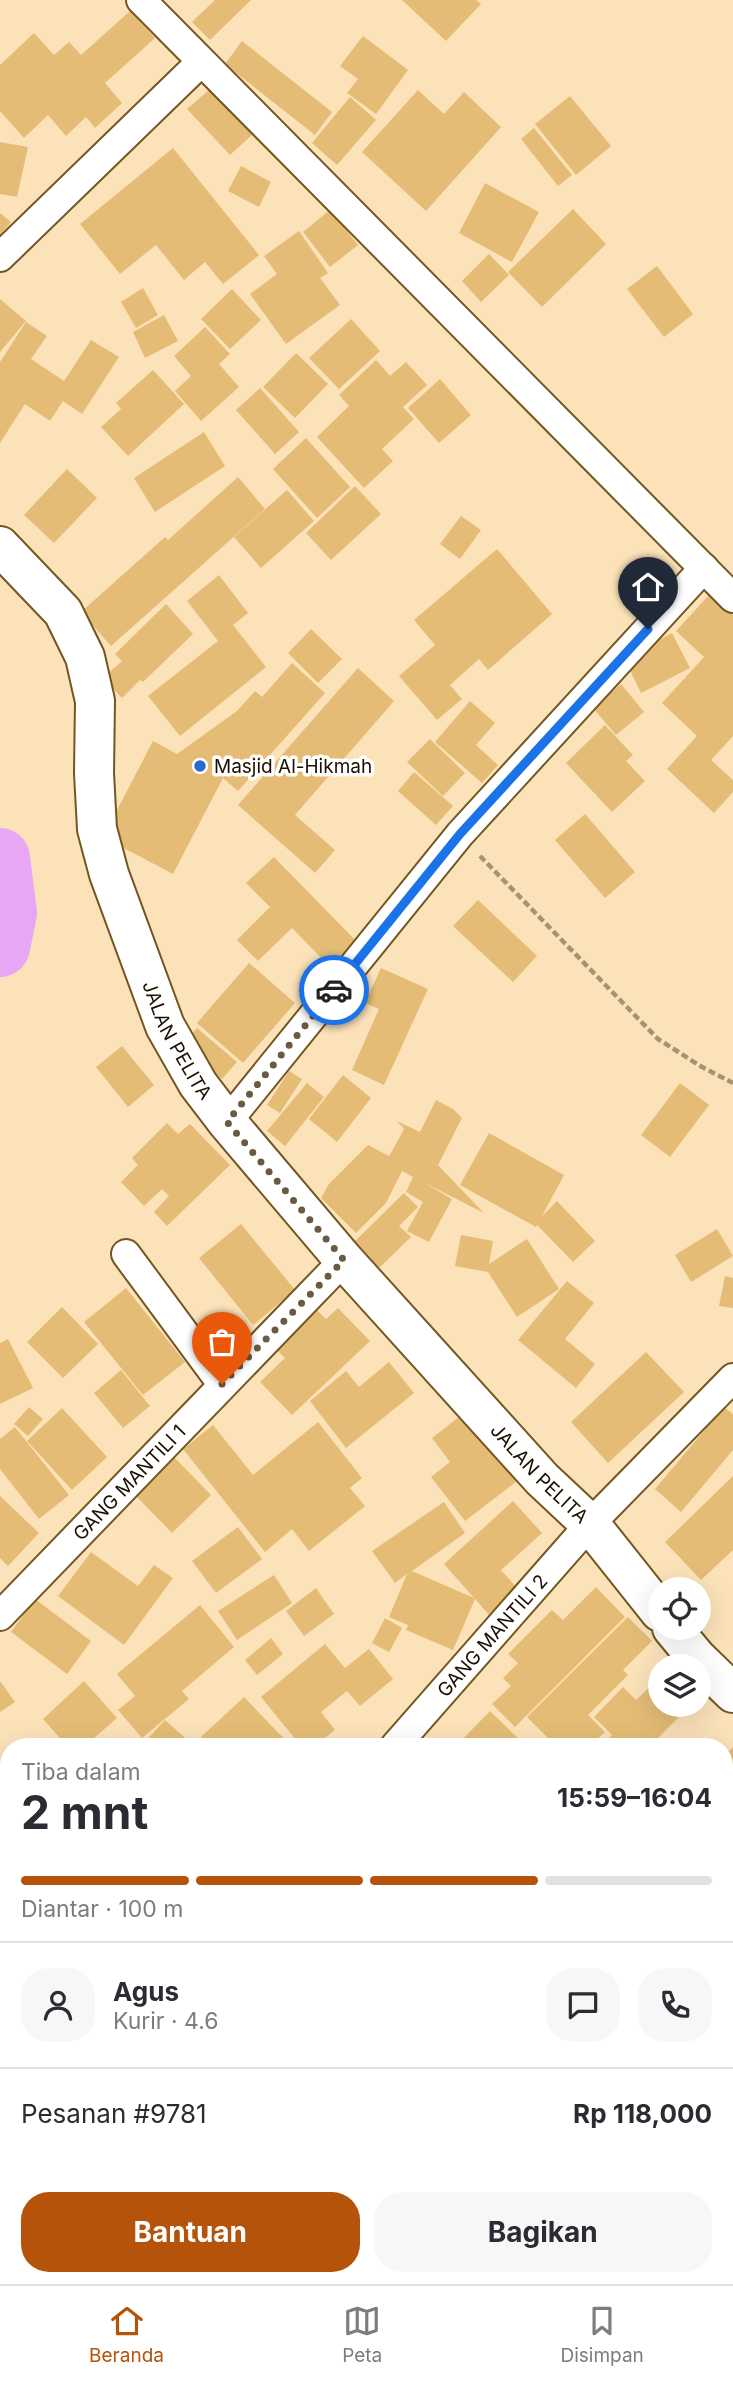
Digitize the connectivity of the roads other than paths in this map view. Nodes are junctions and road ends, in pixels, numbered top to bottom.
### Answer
1 (141, 0) edge
2 (201, 62) junction
3 (0, 257) edge
4 (0, 546) edge
5 (704, 568) junction
6 (733, 598) edge
7 (227, 1122) junction
8 (126, 1254) dead end
9 (344, 1260) junction
10 (733, 1378) edge
11 (222, 1384) junction
12 (590, 1524) junction
13 (648, 1597) edge
14 (0, 1616) edge
15 (682, 1640) edge
16 (733, 1693) edge
17 (402, 1738) edge

1 - 2 street
2 - 3 street
2 - 5 street
4 - 7 street, JALAN PELITA
5 - 6 street
5 - 7 street
7 - 9 street, JALAN PELITA
8 - 11 street
9 - 11 street, GANG MANTILI 1
9 - 12 street, JALAN PELITA
10 - 12 street, GANG MANTILI 2
11 - 14 street, GANG MANTILI 1
12 - 13 street, JALAN PELITA
12 - 17 street, GANG MANTILI 2
15 - 16 street

